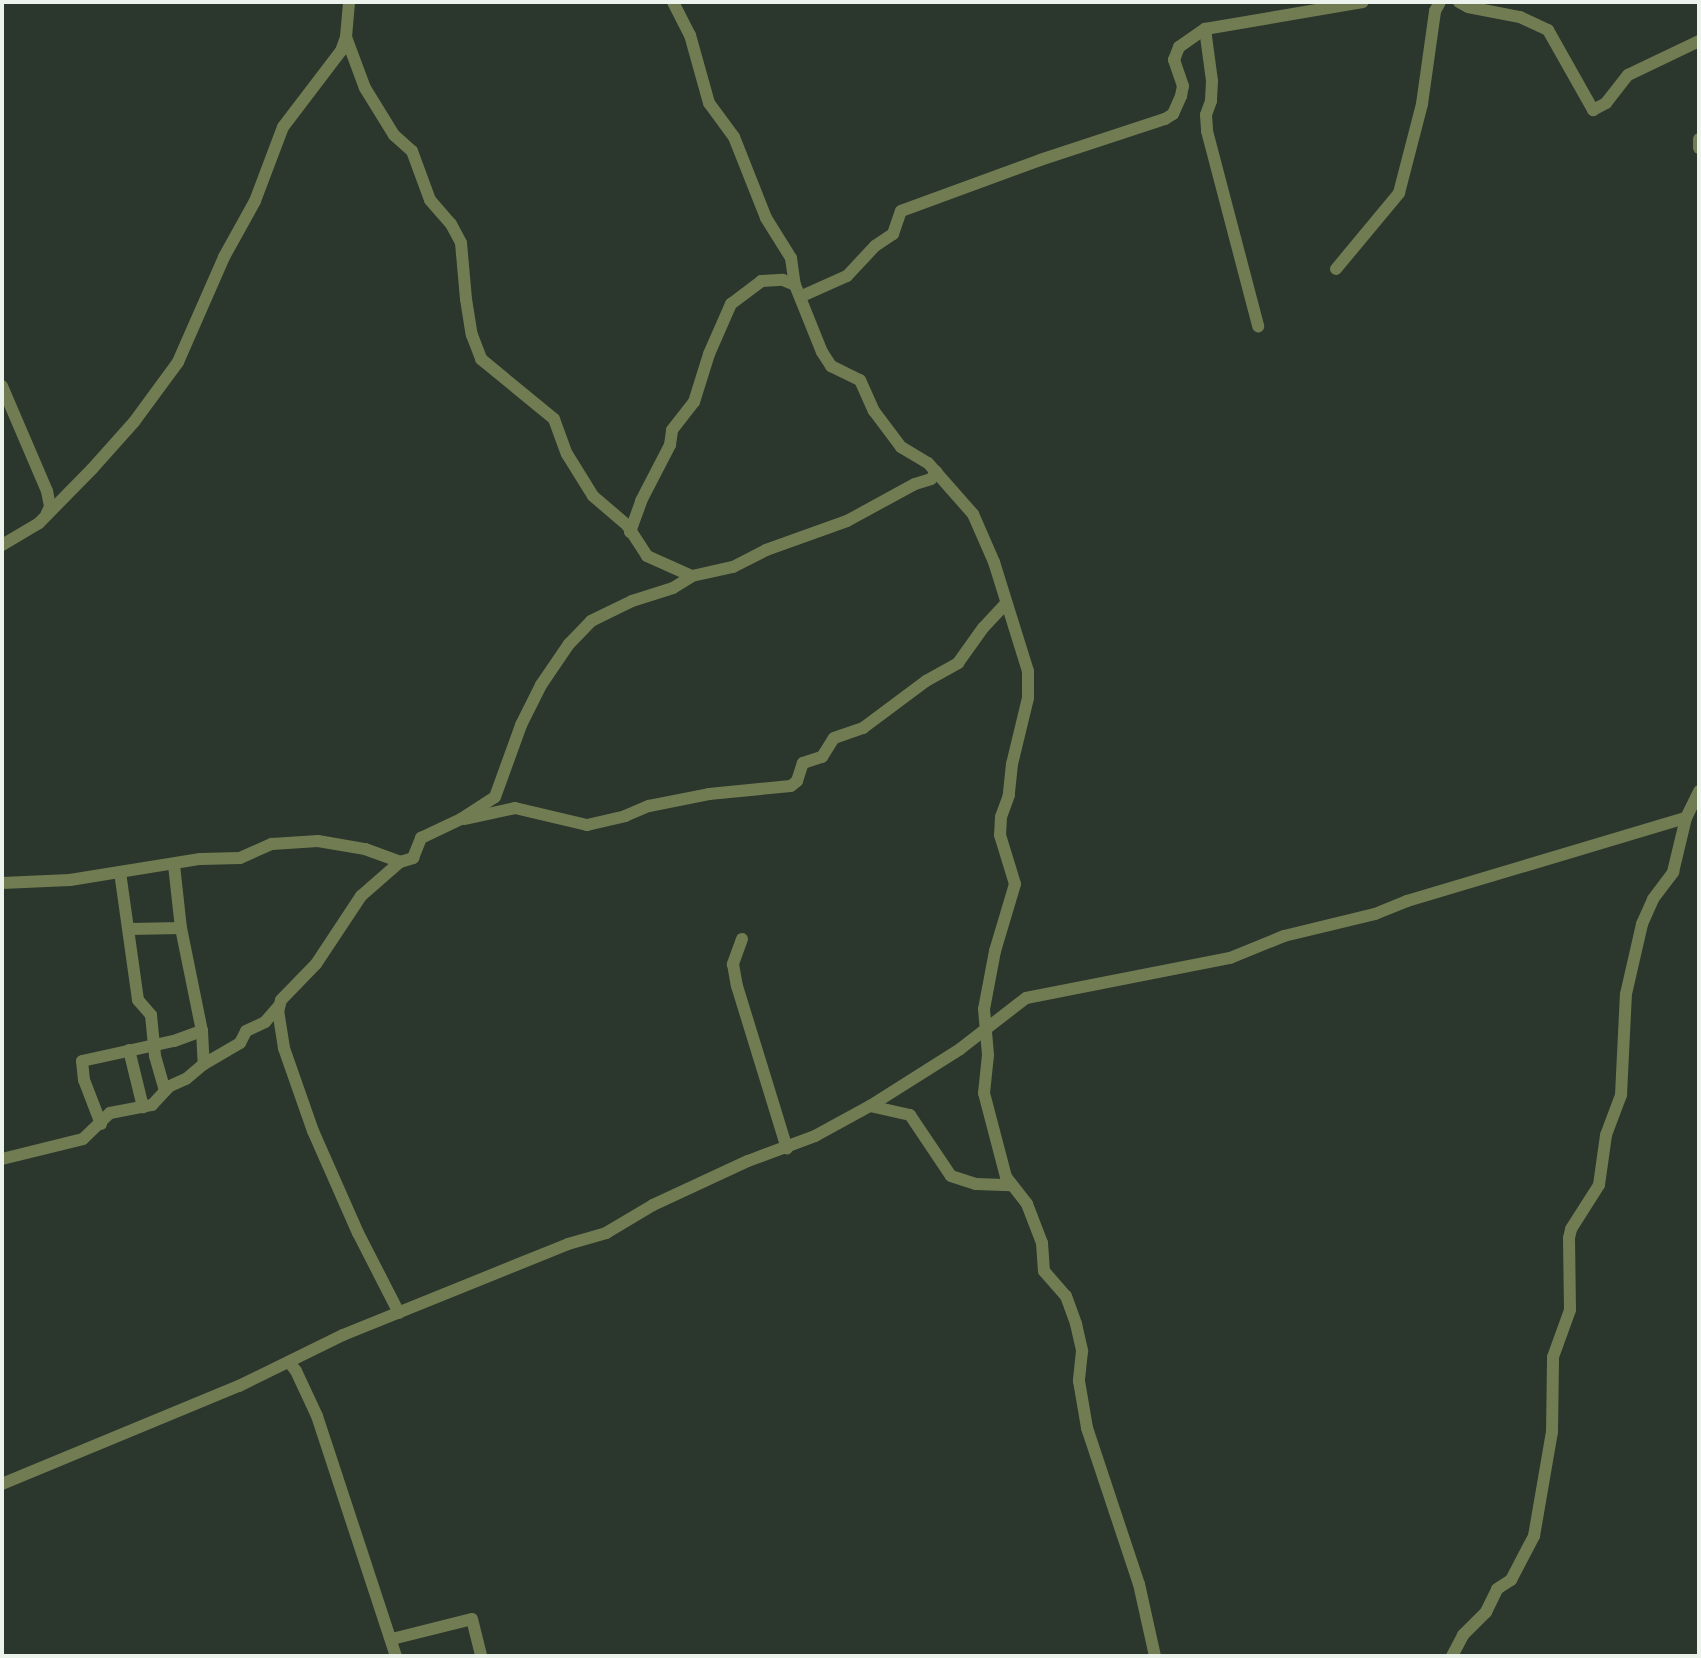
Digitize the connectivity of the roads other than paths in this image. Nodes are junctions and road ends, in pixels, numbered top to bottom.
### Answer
1 (349, 2) edge
2 (673, 2) edge
3 (1363, 2) edge
4 (1440, 2) edge
5 (1466, 4) edge
6 (1205, 29) junction
7 (346, 37) junction
8 (1699, 41) edge
9 (1699, 139) edge
10 (1699, 148) edge
11 (1336, 269) dead end
12 (799, 291) junction
13 (1258, 326) dead end
14 (2, 386) edge
15 (936, 472) junction
16 (47, 513) junction
17 (630, 532) junction
18 (2, 545) edge
19 (692, 576) junction
20 (1005, 604) junction
21 (1699, 791) edge
22 (1686, 818) junction
23 (461, 819) junction
24 (400, 862) junction
25 (173, 865) junction
26 (120, 872) junction
27 (2, 883) edge
28 (181, 928) junction
29 (129, 929) junction
30 (742, 939) dead end
31 (279, 1006) junction
32 (985, 1029) junction
33 (202, 1031) junction
34 (153, 1045) junction
35 (129, 1050) junction
36 (204, 1064) junction
37 (158, 1069) junction
38 (134, 1076) junction
39 (165, 1091) junction
40 (870, 1106) junction
41 (143, 1107) junction
42 (100, 1124) junction
43 (787, 1149) junction
44 (2, 1159) edge
45 (1011, 1185) junction
46 (399, 1313) junction
47 (289, 1362) junction
48 (2, 1484) edge
49 (392, 1639) junction
50 (396, 1656) edge
51 (481, 1656) edge
52 (1155, 1656) edge
53 (1452, 1656) edge

1 - 7 street
2 - 12 street
3 - 6 street
4 - 11 street
5 - 8 street
6 - 12 street
6 - 13 street
7 - 16 street
7 - 17 street
9 - 10 street
12 - 15 street
12 - 17 street
14 - 16 street
15 - 19 street
15 - 20 street
16 - 18 street
17 - 19 street
19 - 23 street
20 - 23 street
20 - 32 street
21 - 22 street
22 - 32 street
22 - 53 street
23 - 24 street
24 - 25 street
24 - 31 street
25 - 26 street
25 - 28 street
26 - 27 street
26 - 29 street
28 - 29 street
28 - 33 street
29 - 34 street
30 - 43 street
31 - 36 street
31 - 46 street
32 - 40 street
32 - 45 street
33 - 34 street
33 - 36 street
34 - 35 street
34 - 37 street
35 - 38 street
35 - 42 street
36 - 39 street
37 - 38 street
37 - 39 street
38 - 41 street
39 - 41 street
40 - 43 street
40 - 45 street
41 - 42 street
42 - 44 street
43 - 46 street
45 - 52 street
46 - 47 street
47 - 48 street
47 - 49 street
49 - 50 street
49 - 51 street

